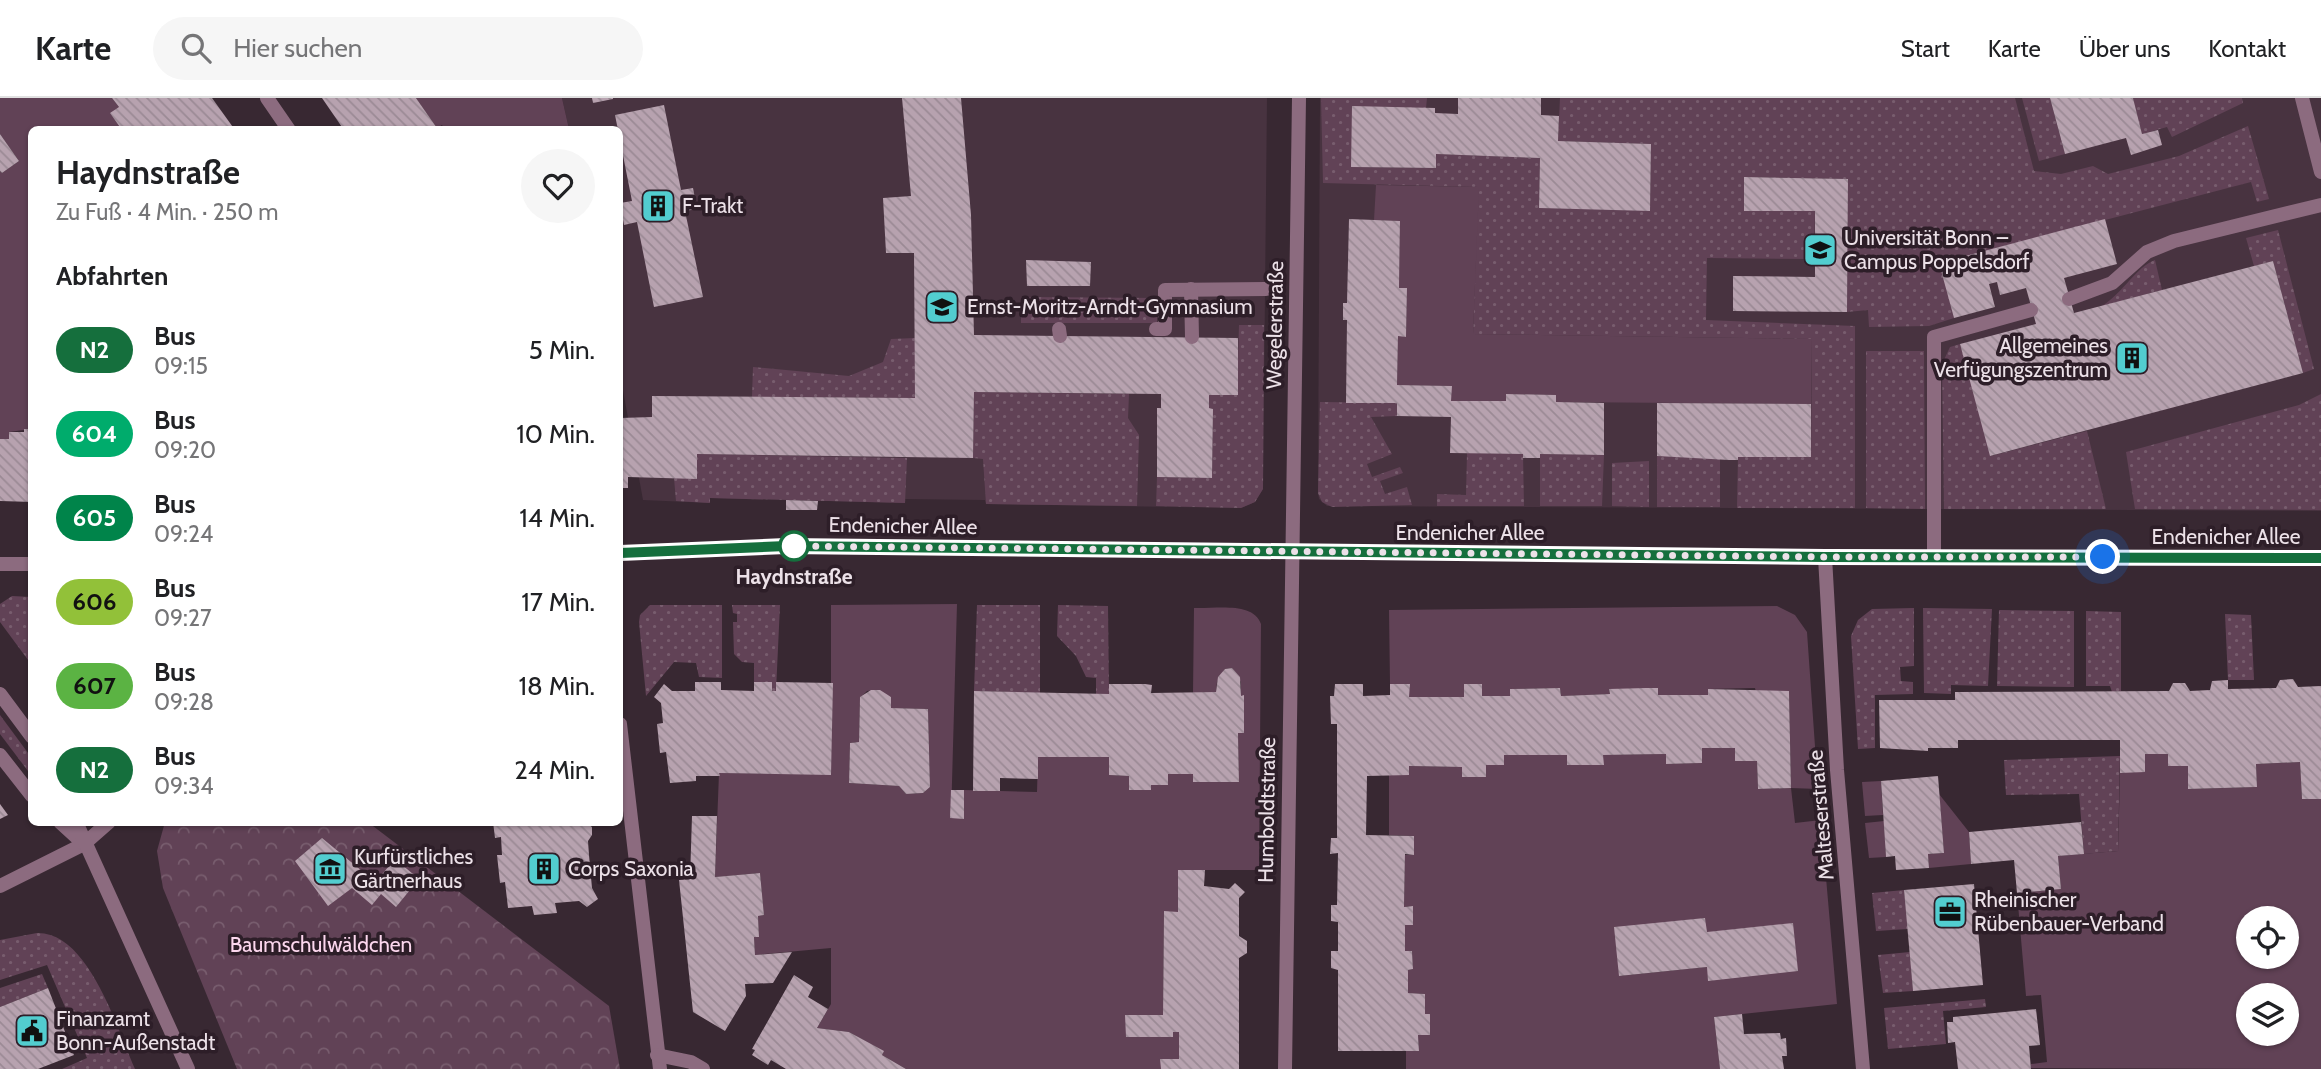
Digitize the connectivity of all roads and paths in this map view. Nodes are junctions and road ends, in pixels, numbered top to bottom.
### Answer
1 (267, 98) edge
2 (1299, 98) edge
3 (2302, 98) edge
4 (286, 126) edge
5 (2321, 172) edge
6 (2321, 205) edge
7 (1191, 289) junction
8 (1266, 289) dead end
9 (2069, 299) dead end
10 (2031, 310) dead end
11 (1156, 329) dead end
12 (1192, 337) dead end
13 (1292, 552) junction
14 (623, 553) edge
15 (1825, 557) junction
16 (1934, 557) junction
17 (2321, 558) edge
18 (0, 564) edge
19 (28, 564) edge
20 (0, 694) edge
21 (28, 732) edge
22 (623, 751) edge
23 (0, 755) edge
24 (28, 791) edge
25 (64, 826) edge
26 (77, 826) edge
27 (104, 826) edge
28 (84, 844) junction
29 (0, 886) edge
30 (658, 1062) edge
31 (188, 1069) edge
32 (703, 1069) edge
33 (1285, 1069) edge
34 (1863, 1069) edge

1 - 4 street
2 - 13 street, Wegelerstraße
3 - 5 street
6 - 9 street
7 - 8 street
7 - 11 street
7 - 12 street
10 - 16 street
13 - 14 street, Endenicher Allee
13 - 15 street, Endenicher Allee
13 - 33 street, Humboldtstraße
15 - 16 street, Endenicher Allee
15 - 34 street, Malteserstraße
16 - 17 street, Endenicher Allee
18 - 19 street
20 - 21 street
22 - 30 street
23 - 24 street
25 - 28 street
26 - 28 street
27 - 28 street
28 - 29 street
28 - 31 street
30 - 32 street

